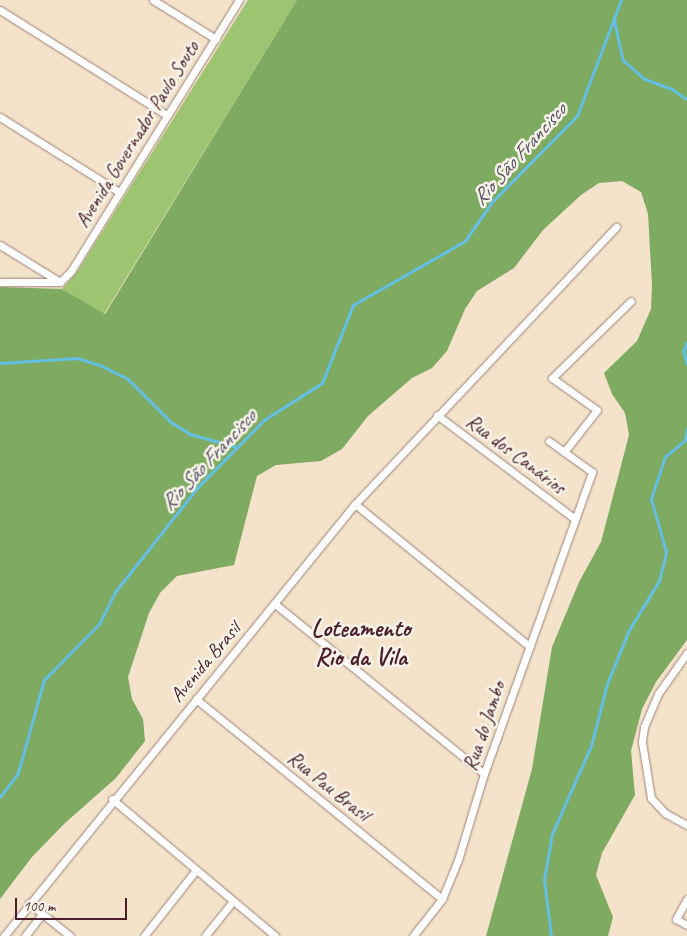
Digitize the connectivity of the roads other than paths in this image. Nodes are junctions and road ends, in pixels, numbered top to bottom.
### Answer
1 (153, 0) edge
2 (239, 0) edge
3 (0, 10) edge
4 (216, 39) junction
5 (167, 115) junction
6 (0, 117) edge
7 (119, 192) junction
8 (616, 227) dead end
9 (0, 245) edge
10 (0, 282) edge
11 (60, 282) junction
12 (631, 301) dead end
13 (437, 415) junction
14 (549, 441) dead end
15 (564, 452) junction
16 (355, 504) junction
17 (575, 519) junction
18 (275, 604) junction
19 (529, 646) junction
20 (687, 653) edge
21 (196, 698) junction
22 (484, 774) junction
23 (112, 799) junction
24 (687, 825) edge
25 (196, 870) junction
26 (687, 898) edge
27 (442, 899) junction
28 (233, 901) junction
29 (29, 903) junction
30 (42, 914) junction
31 (687, 925) edge
32 (267, 930) junction
33 (4, 936) edge
34 (25, 936) edge
35 (70, 936) edge
36 (144, 936) edge
37 (205, 936) edge
38 (262, 936) edge
39 (275, 936) edge
40 (413, 936) edge

1 - 4 street
2 - 4 street, Avenida Governador Paulo Souto
3 - 5 street
4 - 5 street, Avenida Governador Paulo Souto
5 - 7 street, Avenida Governador Paulo Souto
6 - 7 street
7 - 11 street, Avenida Governador Paulo Souto
8 - 13 street, Avenida Brasil
9 - 11 street
10 - 11 street
12 - 15 street
13 - 16 street, Avenida Brasil
13 - 17 street, Rua dos Canários
14 - 15 street
15 - 17 street, Rua do Jambo
16 - 18 street, Avenida Brasil
16 - 19 street
17 - 19 street, Rua do Jambo
18 - 21 street, Avenida Brasil
18 - 22 street
19 - 22 street, Rua do Jambo
20 - 24 street
21 - 23 street, Avenida Brasil
21 - 27 street, Rua Pau Brasil
22 - 27 street, Rua do Jambo
23 - 25 street
23 - 29 street, Avenida Brasil
25 - 28 street
25 - 36 street
26 - 31 street
27 - 40 street, Rua do Jambo
28 - 32 street
28 - 37 street
29 - 30 street
29 - 33 street, Avenida Brasil
30 - 34 street
30 - 35 street
32 - 38 street
32 - 39 street

